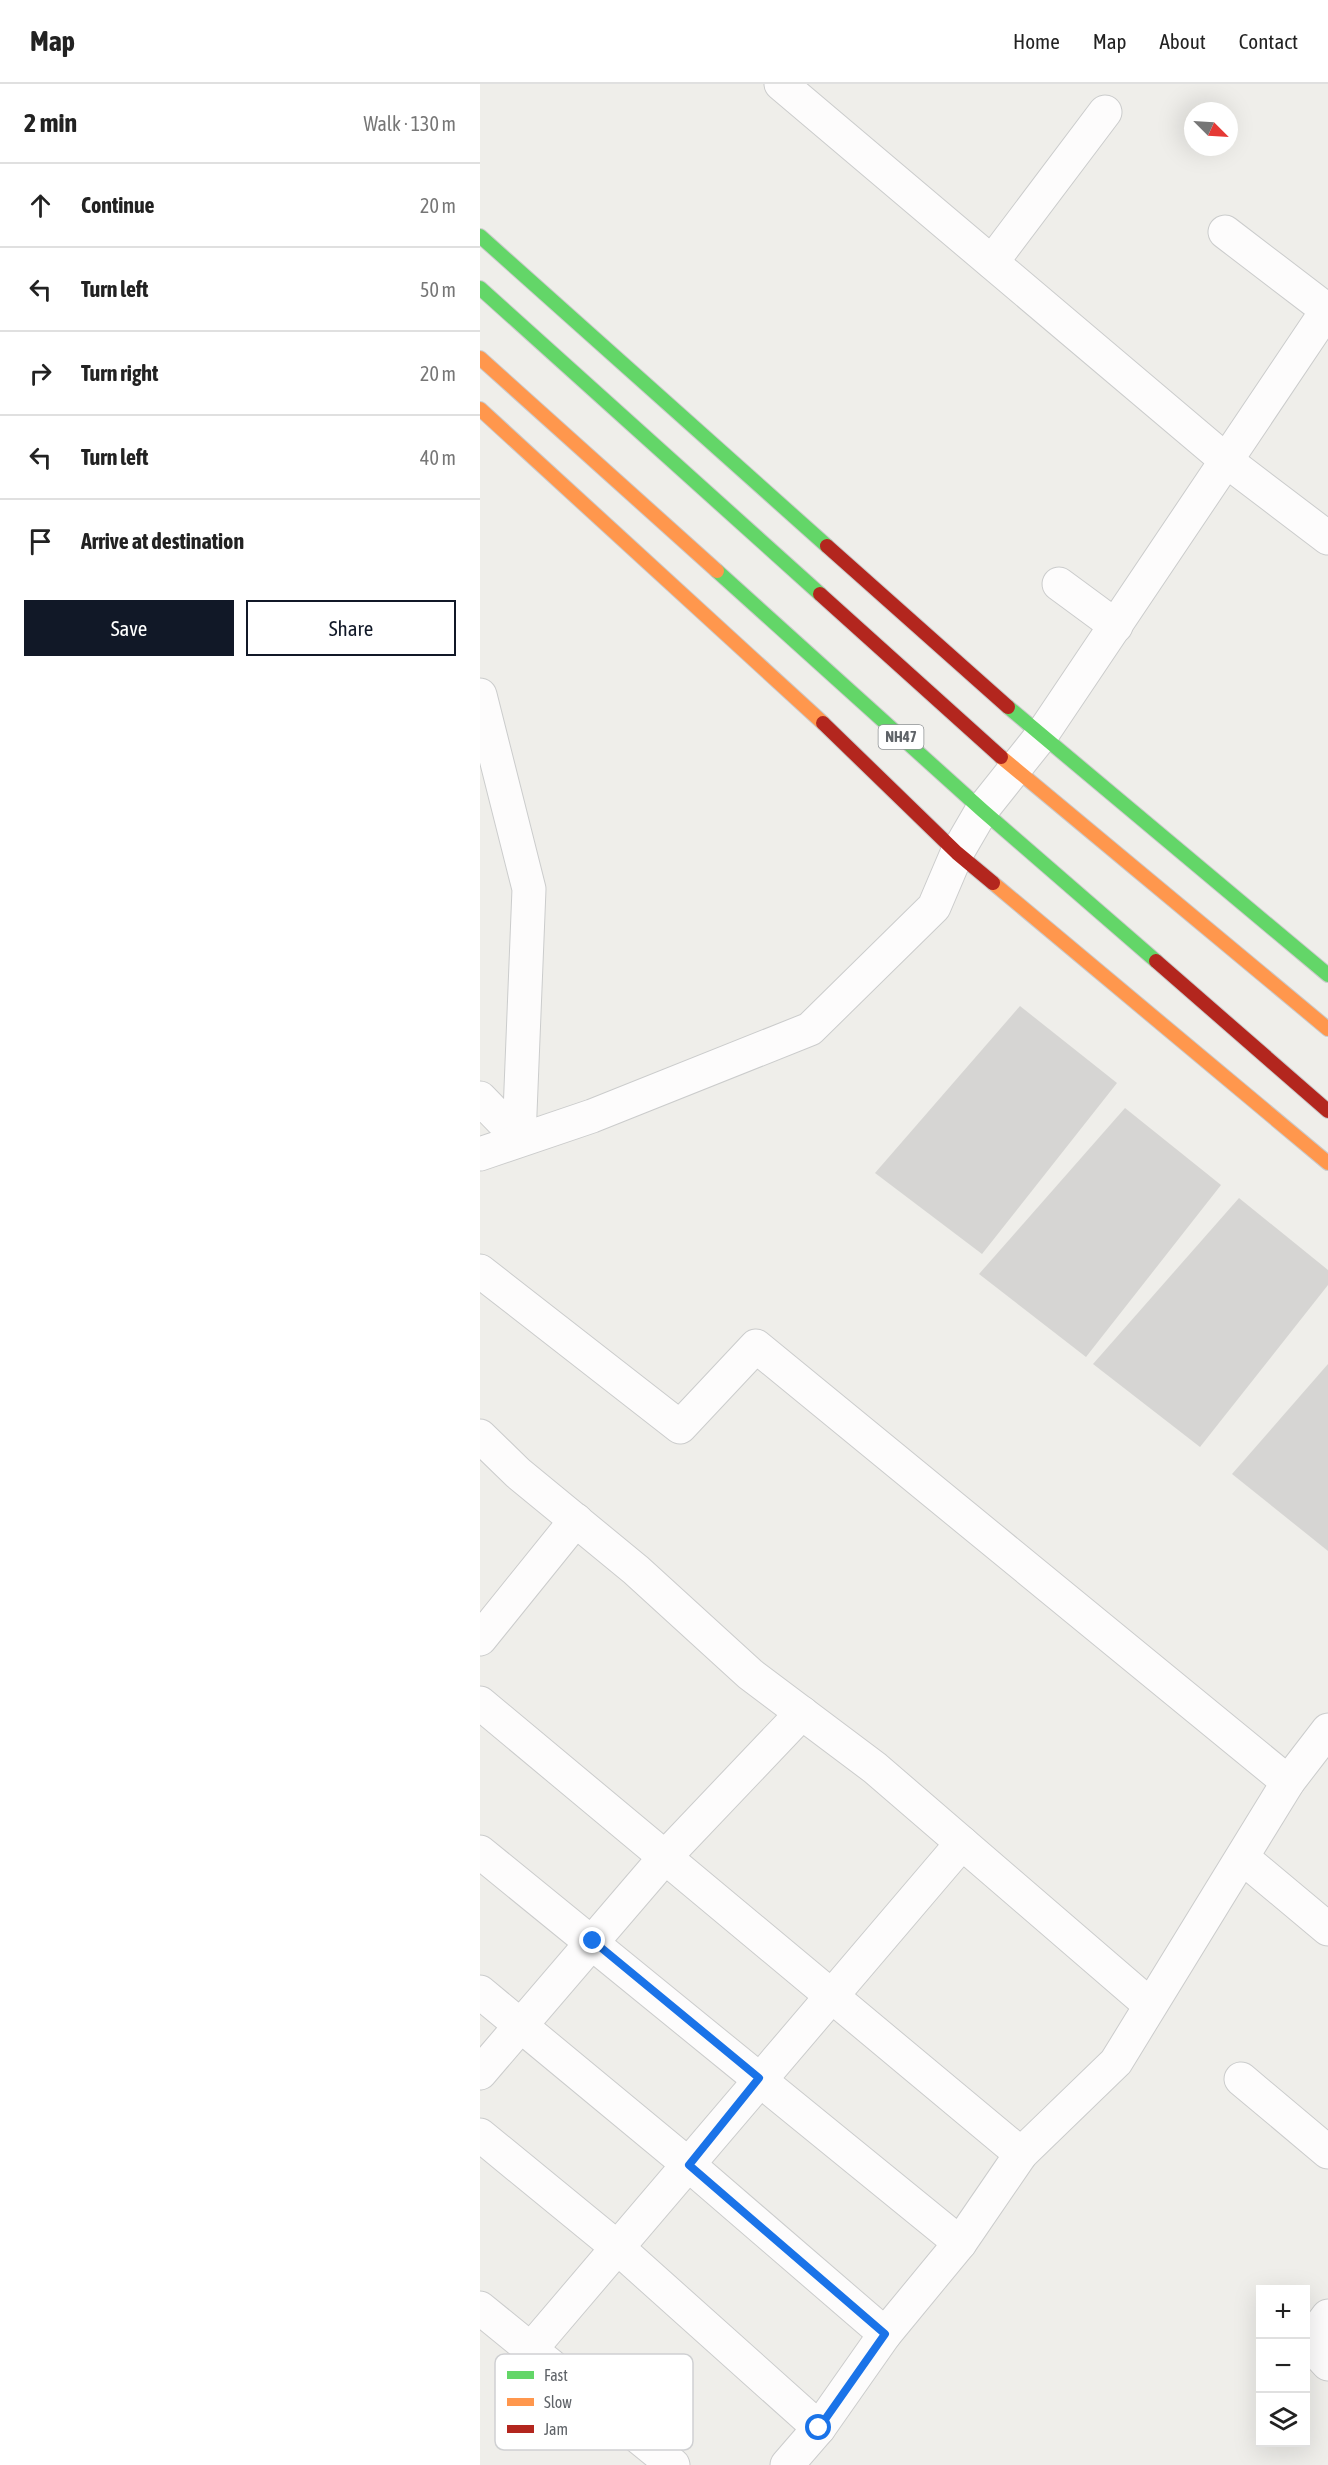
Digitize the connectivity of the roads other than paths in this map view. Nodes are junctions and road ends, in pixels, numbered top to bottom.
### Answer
1 (782, 84) edge
2 (1105, 112) dead end
3 (1225, 232) dead end
4 (480, 236) edge
5 (992, 262) junction
6 (480, 288) edge
7 (1328, 309) edge
8 (480, 358) edge
9 (480, 409) edge
10 (1228, 462) junction
11 (1328, 538) edge
12 (1059, 584) dead end
13 (1116, 626) junction
14 (480, 694) edge
15 (1041, 736) junction
16 (1015, 769) junction
17 (982, 810) junction
18 (957, 853) junction
19 (1328, 975) edge
20 (1328, 1029) edge
21 (480, 1098) edge
22 (1328, 1111) edge
23 (519, 1138) junction
24 (480, 1154) edge
25 (1328, 1163) edge
26 (480, 1271) edge
27 (480, 1436) edge
28 (576, 1520) junction
29 (480, 1639) edge
30 (480, 1703) edge
31 (802, 1713) junction
32 (1328, 1730) edge
33 (1288, 1782) junction
34 (962, 1843) junction
35 (480, 1852) edge
36 (666, 1856) junction
37 (1243, 1858) junction
38 (1328, 1929) edge
39 (593, 1941) junction
40 (480, 1992) edge
41 (831, 1994) junction
42 (1150, 2005) junction
43 (522, 2024) junction
44 (480, 2073) edge
45 (759, 2078) junction
46 (1241, 2079) dead end
47 (480, 2135) edge
48 (1328, 2152) edge
49 (1022, 2154) junction
50 (689, 2165) junction
51 (960, 2243) junction
52 (618, 2248) junction
53 (480, 2307) edge
54 (1328, 2316) edge
55 (885, 2334) junction
56 (531, 2349) junction
57 (537, 2354) edge
58 (1328, 2364) edge
59 (819, 2428) junction
60 (655, 2450) edge
61 (673, 2465) edge
62 (787, 2465) edge

1 - 5 street
2 - 5 street
3 - 7 street
4 - 15 main road
5 - 10 street
6 - 16 main road
7 - 10 street
8 - 17 main road, NH47
9 - 18 main road
10 - 11 street
10 - 13 street
12 - 13 street
13 - 15 street
14 - 23 street
15 - 16 street
15 - 19 main road
16 - 17 street
16 - 20 main road
17 - 18 street
17 - 22 main road, NH47
18 - 23 street
18 - 25 main road
21 - 23 street
23 - 24 street
26 - 33 street
27 - 28 street
28 - 29 street
28 - 31 street
30 - 36 street
31 - 34 street
31 - 36 street
32 - 33 street
33 - 37 street
34 - 41 street
34 - 42 street
35 - 39 street
36 - 39 street
36 - 41 street
37 - 38 street
37 - 42 street
39 - 43 street
39 - 45 street
40 - 43 street
41 - 45 street
41 - 49 street
42 - 49 street
43 - 44 street
43 - 50 street
45 - 50 street
45 - 51 street
46 - 48 street
47 - 52 street
49 - 51 street
50 - 52 street
50 - 55 street
51 - 55 street
52 - 56 street
52 - 59 street
53 - 56 street
54 - 58 street
55 - 59 street
56 - 57 street
59 - 62 street
60 - 61 street

